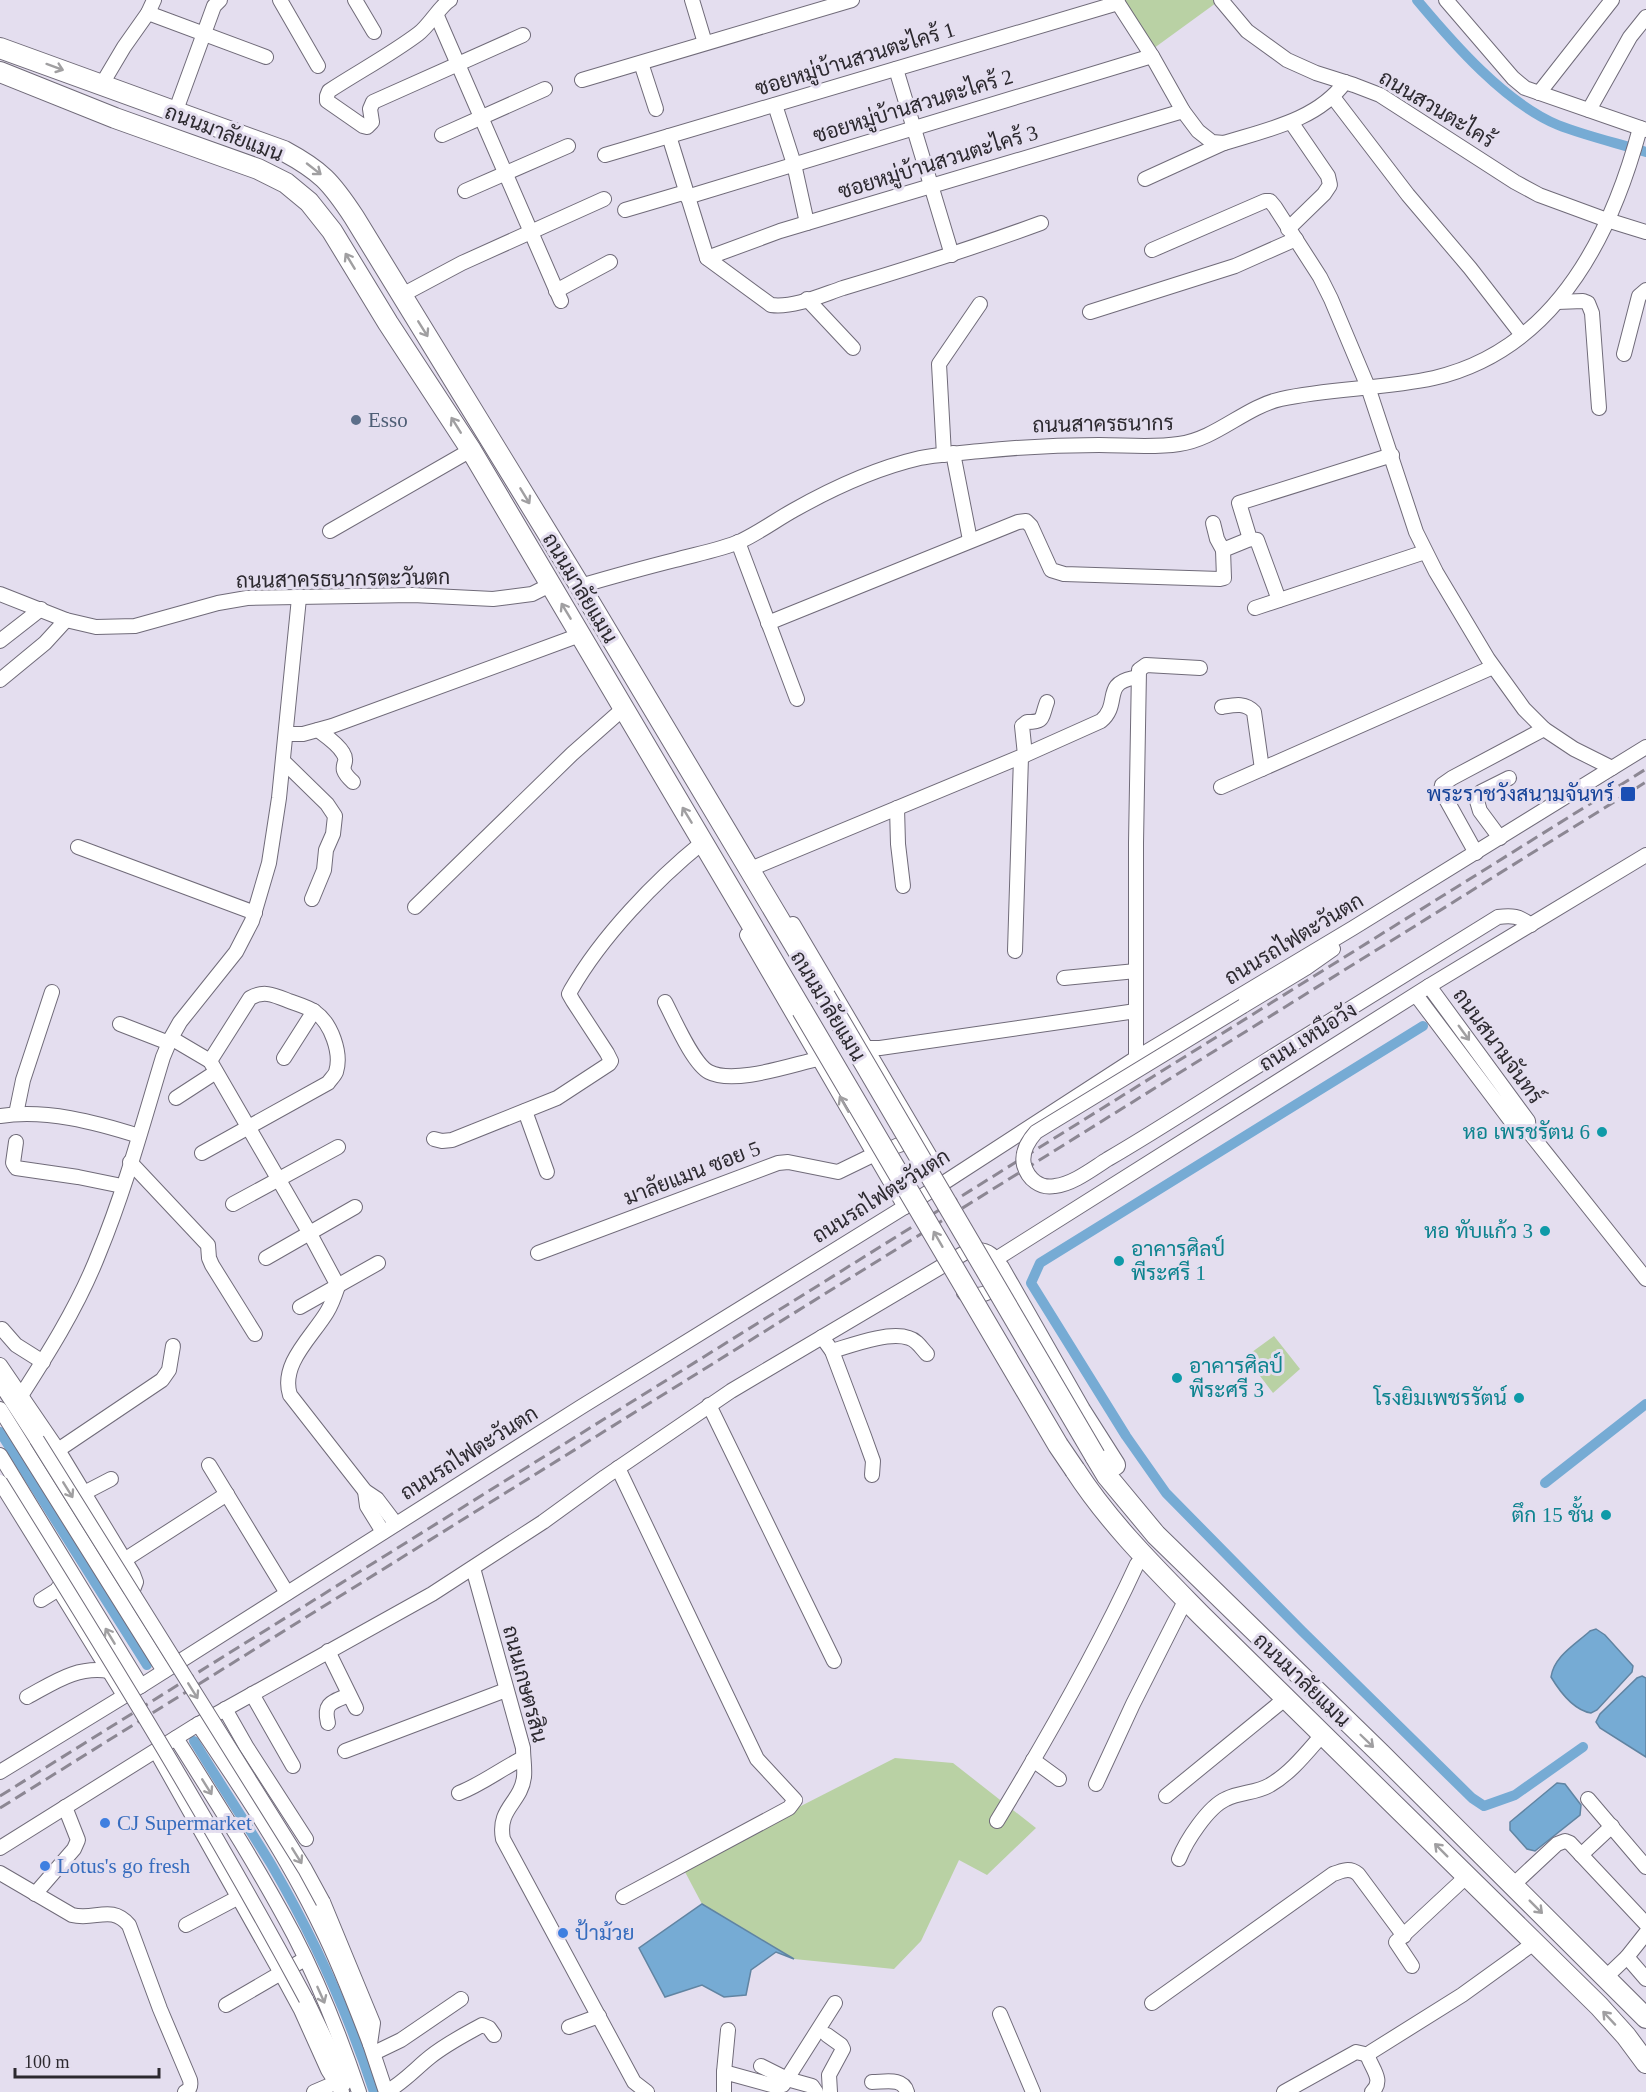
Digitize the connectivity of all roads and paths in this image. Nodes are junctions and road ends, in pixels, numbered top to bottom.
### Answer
1 (219, 0) edge
2 (280, 0) edge
3 (355, 0) edge
4 (450, 0) edge
5 (692, 0) edge
6 (852, 0) edge
7 (1222, 0) edge
8 (1446, 0) edge
9 (1612, 0) edge
10 (1117, 2) edge
11 (151, 7) edge
12 (437, 16) junction
13 (1646, 17) edge
14 (374, 32) dead end
15 (204, 34) junction
16 (523, 35) dead end
17 (705, 44) junction
18 (0, 48) edge
19 (266, 57) dead end
20 (1152, 57) junction
21 (457, 63) junction
22 (641, 63) junction
23 (318, 66) dead end
24 (896, 69) junction
25 (0, 72) edge
26 (582, 80) dead end
27 (1345, 82) junction
28 (102, 84) junction
29 (544, 89) dead end
30 (1539, 93) junction
31 (1333, 97) junction
32 (775, 105) junction
33 (656, 108) dead end
34 (176, 110) junction
35 (1589, 110) junction
36 (1183, 111) junction
37 (481, 118) junction
38 (1291, 122) junction
39 (913, 127) junction
40 (1641, 132) edge
41 (442, 135) dead end
42 (669, 136) junction
43 (1224, 143) junction
44 (568, 146) dead end
45 (604, 155) dead end
46 (794, 164) junction
47 (505, 174) junction
48 (1145, 179) dead end
49 (931, 185) junction
50 (465, 191) dead end
51 (686, 195) junction
52 (604, 199) dead end
53 (625, 210) dead end
54 (1607, 220) junction
55 (807, 223) junction
56 (1041, 223) dead end
57 (530, 232) junction
58 (1646, 232) edge
59 (1292, 234) junction
60 (1152, 250) dead end
61 (952, 255) junction
62 (707, 258) junction
63 (610, 262) dead end
64 (1646, 290) edge
65 (402, 295) junction
66 (807, 299) junction
67 (1557, 302) junction
68 (980, 304) dead end
69 (1090, 312) dead end
70 (1522, 334) junction
71 (853, 348) dead end
72 (1624, 354) dead end
73 (1368, 387) junction
74 (1599, 408) dead end
75 (471, 450) junction
76 (949, 454) junction
77 (1392, 455) junction
78 (1213, 523) dead end
79 (330, 531) dead end
80 (1250, 539) junction
81 (970, 540) junction
82 (738, 542) junction
83 (1223, 550) junction
84 (1425, 552) junction
85 (550, 585) junction
86 (580, 585) junction
87 (0, 594) edge
88 (299, 598) junction
89 (1279, 600) junction
90 (1255, 608) dead end
91 (41, 609) junction
92 (66, 620) junction
93 (768, 623) junction
94 (580, 635) junction
95 (0, 641) edge
96 (1493, 667) junction
97 (1200, 668) dead end
98 (1133, 678) dead end
99 (0, 680) edge
100 (797, 699) dead end
101 (1047, 702) dead end
102 (1222, 707) dead end
103 (624, 708) junction
104 (1544, 729) junction
105 (318, 730) junction
106 (286, 734) junction
107 (1646, 747) edge
108 (1023, 756) junction
109 (283, 761) junction
110 (1612, 768) junction
111 (1262, 769) junction
112 (1509, 778) dead end
113 (353, 782) dead end
114 (1221, 787) dead end
115 (897, 808) junction
116 (1500, 838) junction
117 (705, 846) junction
118 (78, 847) dead end
119 (1476, 853) junction
120 (1646, 855) edge
121 (753, 868) junction
122 (903, 886) dead end
123 (312, 899) dead end
124 (415, 907) dead end
125 (255, 913) junction
126 (1531, 925) junction
127 (1353, 928) junction
128 (1015, 951) dead end
129 (1136, 970) junction
130 (1064, 978) dead end
131 (1429, 986) junction
132 (52, 992) dead end
133 (1416, 995) junction
134 (665, 1002) dead end
135 (314, 1011) junction
136 (1136, 1011) junction
137 (120, 1024) dead end
138 (170, 1040) junction
139 (868, 1048) junction
140 (284, 1058) dead end
141 (1136, 1058) junction
142 (818, 1059) junction
143 (213, 1066) junction
144 (176, 1098) dead end
145 (525, 1111) junction
146 (16, 1114) junction
147 (0, 1116) edge
148 (249, 1126) junction
149 (1529, 1132) junction
150 (139, 1136) junction
151 (434, 1139) dead end
152 (16, 1142) dead end
153 (922, 1142) junction
154 (338, 1147) dead end
155 (202, 1153) dead end
156 (876, 1159) junction
157 (130, 1162) junction
158 (547, 1172) dead end
159 (278, 1178) junction
160 (945, 1182) junction
161 (122, 1186) junction
162 (233, 1204) dead end
163 (355, 1207) dead end
164 (905, 1207) junction
165 (309, 1232) junction
166 (538, 1253) dead end
167 (266, 1258) dead end
168 (378, 1263) dead end
169 (998, 1263) junction
170 (946, 1264) junction
171 (1646, 1279) edge
172 (338, 1286) junction
173 (962, 1292) junction
174 (300, 1307) dead end
175 (2, 1329) dead end
176 (255, 1334) dead end
177 (822, 1337) junction
178 (173, 1346) dead end
179 (832, 1351) junction
180 (927, 1354) dead end
181 (42, 1362) junction
182 (0, 1365) edge
183 (0, 1383) edge
184 (18, 1400) junction
185 (709, 1405) junction
186 (0, 1409) edge
187 (58, 1450) junction
188 (0, 1455) edge
189 (209, 1465) dead end
190 (618, 1468) junction
191 (872, 1475) dead end
192 (111, 1479) dead end
193 (0, 1482) edge
194 (365, 1491) junction
195 (84, 1493) junction
196 (0, 1494) edge
197 (227, 1494) junction
198 (396, 1524) junction
199 (383, 1532) junction
200 (125, 1559) junction
201 (1137, 1564) junction
202 (472, 1568) junction
203 (103, 1573) junction
204 (76, 1579) junction
205 (58, 1589) junction
206 (287, 1593) junction
207 (41, 1600) dead end
208 (1225, 1602) junction
209 (1182, 1606) junction
210 (126, 1610) junction
211 (144, 1639) junction
212 (328, 1651) junction
213 (182, 1660) junction
214 (834, 1660) dead end
215 (128, 1665) junction
216 (164, 1671) junction
217 (110, 1673) junction
218 (141, 1686) junction
219 (506, 1690) junction
220 (252, 1694) junction
221 (349, 1695) junction
222 (1284, 1695) junction
223 (27, 1696) dead end
224 (124, 1696) junction
225 (356, 1708) dead end
226 (225, 1709) junction
227 (328, 1723) dead end
228 (197, 1725) junction
229 (1323, 1734) junction
230 (176, 1738) junction
231 (156, 1751) junction
232 (345, 1751) dead end
233 (523, 1758) junction
234 (1033, 1760) junction
235 (292, 1766) dead end
236 (0, 1772) edge
237 (1059, 1779) dead end
238 (1096, 1784) dead end
239 (459, 1793) dead end
240 (1166, 1796) dead end
241 (1588, 1798) dead end
242 (65, 1807) junction
243 (997, 1821) dead end
244 (1612, 1826) junction
245 (306, 1839) dead end
246 (0, 1848) edge
247 (1581, 1855) junction
248 (1179, 1859) dead end
249 (1646, 1867) edge
250 (0, 1873) edge
251 (1467, 1876) junction
252 (1513, 1885) junction
253 (34, 1894) junction
254 (239, 1897) junction
255 (623, 1898) dead end
256 (1646, 1924) edge
257 (186, 1925) dead end
258 (1646, 1933) edge
259 (1404, 1936) junction
260 (1534, 1944) junction
261 (1627, 1957) junction
262 (305, 1959) junction
263 (1412, 1966) dead end
264 (281, 1973) junction
265 (1606, 1977) junction
266 (1646, 1979) edge
267 (461, 1999) dead end
268 (835, 2003) dead end
269 (1152, 2003) dead end
270 (226, 2005) dead end
271 (1000, 2014) dead end
272 (599, 2016) junction
273 (1646, 2018) edge
274 (569, 2027) dead end
275 (728, 2030) dead end
276 (827, 2034) dead end
277 (494, 2035) dead end
278 (372, 2048) junction
279 (1369, 2055) junction
280 (1646, 2063) edge
281 (761, 2066) dead end
282 (724, 2072) junction
283 (788, 2079) junction
284 (872, 2082) dead end
285 (342, 2087) edge
286 (185, 2092) edge
287 (314, 2092) edge
288 (359, 2092) edge
289 (386, 2092) edge
290 (646, 2092) edge
291 (724, 2092) edge
292 (816, 2092) edge
293 (830, 2092) edge
294 (906, 2092) edge
295 (1033, 2092) edge
296 (1284, 2092) edge
297 (1372, 2092) edge

1 - 15 street
2 - 23 street
3 - 14 street
4 - 12 street
5 - 17 street
6 - 17 street
7 - 27 street, ถนนสวนตะไคร้
8 - 30 street
9 - 30 street
10 - 20 street
10 - 24 street, ซอยหมู่บ้านสวนตะไคร้ 1
11 - 15 street
11 - 28 street
12 - 21 street
12 - 21 street
13 - 35 street
15 - 19 street
15 - 34 street
16 - 21 street
17 - 22 street
18 -> 28 highway, ถนนมาลัยแมน
20 - 36 street
20 - 39 street, ซอยหมู่บ้านสวนตะไคร้ 2
21 - 37 street
22 - 26 street
22 - 33 street
24 - 32 street, ซอยหมู่บ้านสวนตะไคร้ 1
24 - 39 street
75 -> 25 highway, ถนนมาลัยแมน
27 - 31 street
27 - 54 street, ถนนสวนตะไคร้
28 - 34 highway, ถนนมาลัยแมน
29 - 37 street
30 - 35 street
31 - 38 street
31 - 70 street
32 - 42 street, ซอยหมู่บ้านสวนตะไคร้ 1
32 - 46 street
34 -> 65 highway, ถนนมาลัยแมน
35 - 40 street
36 - 43 street
36 - 49 street, ซอยหมู่บ้านสวนตะไคร้ 3
37 - 41 street
37 - 47 street
38 - 43 street
38 - 59 street
39 - 46 street, ซอยหมู่บ้านสวนตะไคร้ 2
39 - 49 street
40 - 54 street, ถนนสาครธนากร
42 - 45 street, ซอยหมู่บ้านสวนตะไคร้ 1
42 - 51 street
43 - 48 street
44 - 47 street
46 - 51 street, ซอยหมู่บ้านสวนตะไคร้ 2
46 - 55 street
47 - 50 street
47 - 57 street
49 - 55 street, ซอยหมู่บ้านสวนตะไคร้ 3
49 - 61 street
51 - 53 street, ซอยหมู่บ้านสวนตะไคร้ 2
51 - 62 street
52 - 57 street
54 - 58 street, ถนนสวนตะไคร้
54 - 67 street, ถนนสาครธนากร
55 - 62 street, ซอยหมู่บ้านสวนตะไคร้ 3
56 - 61 street
57 - 63 street
57 - 65 street
59 - 60 street
59 - 69 street
59 - 73 street
61 - 66 street
62 - 66 street
64 - 72 street
65 -> 86 highway, ถนนมาลัยแมน
66 - 71 street
67 - 70 street, ถนนสาครธนากร
67 - 74 street
68 - 76 street
70 - 73 street, ถนนสาครธนากร
73 - 76 street, ถนนสาครธนากร
73 - 77 street
75 - 79 street
75 - 85 highway, ถนนมาลัยแมน
76 - 81 street
76 - 82 street, ถนนสาครธนากร
77 - 80 street
77 - 84 street
78 - 83 street
80 - 83 street
80 - 89 street
81 - 83 street
81 - 93 street
82 - 86 street, ถนนสาครธนากร
82 - 93 street
84 - 89 street
84 - 96 street
85 - 88 street, ถนนสาครธนากรตะวันตก
94 -> 85 highway, ถนนมาลัยแมน
86 - 121 highway, ถนนมาลัยแมน
87 - 91 street, ถนนสาครธนากรตะวันตก
88 - 92 street, ถนนสาครธนากรตะวันตก
88 - 106 street
89 - 90 street
91 - 92 street, ถนนสาครธนากรตะวันตก
91 - 95 street
92 - 99 street
93 - 100 street
94 - 103 highway, ถนนมาลัยแมน
94 - 105 street
96 - 104 street
96 - 111 street
97 - 129 street
98 - 108 street
101 - 108 street
102 - 111 street
117 -> 103 highway, ถนนมาลัยแมน
103 - 124 street
104 - 110 street
104 - 119 street
105 - 106 street
105 - 113 street
106 - 109 street
107 - 110 street, ถนนรถไฟตะวันตก
108 - 115 street
108 - 128 street
109 - 123 street
109 - 125 street
110 - 116 street, ถนนรถไฟตะวันตก
111 - 114 street
112 - 116 street
115 - 121 street
115 - 122 street
116 - 119 street, ถนนรถไฟตะวันตก
117 - 142 street
117 - 145 street
222 -> 117 highway, ถนนมาลัยแมน, bridge
118 - 125 street
119 - 127 street, ถนนรถไฟตะวันตก
120 - 126 street, ถนน เหนือวัง
121 - 139 street
121 - 208 highway, ถนนมาลัยแมน, bridge
125 - 138 street
126 - 127 street, bridge
126 - 131 street, ถนน เหนือวัง
127 - 141 street, ถนนรถไฟตะวันตก
129 - 130 street
129 - 136 street
131 - 133 street, ถนน เหนือวัง
131 -> 149 street, ถนนสนามจันทร์
132 - 146 street
133 - 149 street, ถนนสนามจันทร์
133 - 169 street, ถนน เหนือวัง
134 - 142 street
135 - 140 street
135 - 143 street
135 - 148 street
136 - 139 street
136 - 141 street
137 - 138 street
138 - 143 street
138 - 150 street
139 - 153 street
141 - 160 street, ถนนรถไฟตะวันตก
156 -> 142 street
143 - 144 street
143 - 148 street
145 - 151 street
145 - 158 street
146 - 147 street
146 - 150 street
148 - 155 street
148 - 159 street
149 - 171 street, ถนนสนามจันทร์
150 - 157 street
152 - 161 street
153 - 156 street, มาลัยแมน ซอย 5
153 - 160 street
154 - 159 street
156 - 164 street
156 - 166 street, มาลัยแมน ซอย 5
157 - 161 street
157 - 176 street
159 - 162 street
159 - 165 street
160 - 164 street, ถนนรถไฟตะวันตก
161 - 181 street
163 - 165 street
164 - 198 street, ถนนรถไฟตะวันตก
165 - 167 street
165 - 172 street
168 - 172 street
169 - 170 street
169 - 173 street
169 - 208 highway
170 - 173 highway
170 - 177 street
172 - 174 street
172 - 194 street
173 - 201 highway
175 - 181 street
177 - 179 street
177 - 185 street
178 - 187 street
179 - 180 street
179 - 191 street
181 - 184 street
182 - 184 street
183 - 184 street
184 - 187 street
184 -> 278 street, bridge
185 - 190 street
185 - 214 street
186 - 203 street
187 - 195 street
188 - 204 street
189 - 197 street
190 - 202 street
190 - 255 street
192 - 195 street
193 - 285 street, bridge
194 - 198 street
194 - 199 street
195 - 200 street
196 - 205 street
197 - 200 street
197 - 206 street
198 - 199 street, ถนนรถไฟตะวันตก
199 - 206 street, ถนนรถไฟตะวันตก
200 - 203 street
200 - 210 street
201 - 209 highway
201 - 234 street
202 - 212 street
202 - 219 street, ถนนเกษตรสิน
203 - 210 street
204 - 205 street
215 -> 204 street
205 - 207 street
205 - 217 street
206 - 213 street, ถนนรถไฟตะวันตก
208 -> 252 highway, ถนนมาลัยแมน
209 - 222 highway
209 - 238 street
210 - 211 street
211 - 213 street
211 - 216 street
212 - 220 street
212 - 221 street
213 - 216 street, ถนนรถไฟตะวันตก
215 - 217 street
215 - 218 street
216 - 218 street, ถนนรถไฟตะวันตก
217 - 223 street
217 - 224 street
218 - 224 street, ถนนรถไฟตะวันตก
219 - 232 street
219 - 233 street, ถนนเกษตรสิน
220 - 226 street
220 - 235 street
221 - 225 street
221 - 227 street
222 - 229 highway, ถนนมาลัยแมน
222 - 240 street
224 - 236 street, ถนนรถไฟตะวันตก
226 - 228 street
226 - 245 street
228 - 230 street
228 - 278 street
229 - 248 street
251 -> 229 highway, ถนนมาลัยแมน
230 - 231 street
230 -> 262 street
231 - 242 street
231 - 254 street
233 - 239 street
233 - 272 street, ถนนเกษตรสิน
234 - 237 street
234 - 243 street
241 - 244 street
242 - 246 street
242 - 253 street
244 - 247 street
244 - 249 street
247 - 252 street
247 - 256 street
250 - 253 street
251 - 259 street
251 - 260 highway, ถนนมาลัยแมน
252 -> 265 highway, ถนนมาลัยแมน
253 - 286 street
254 - 257 street
254 - 264 street
258 - 261 street
259 - 263 street
259 - 269 street
260 - 279 street
280 -> 260 highway, ถนนมาลัยแมน
261 - 265 street
261 - 266 street
262 - 264 street
262 -> 288 street
264 - 270 street
264 - 285 street
265 - 273 highway, ถนนมาลัยแมน
267 - 278 street
268 - 283 street
271 - 295 street
272 - 274 street
272 - 290 street, ถนนเกษตรสิน
275 - 282 street
276 - 293 street
277 - 289 street
278 - 289 street
279 - 296 street
279 - 297 street
281 - 283 street
282 - 283 street
282 - 291 street
283 - 292 street
284 - 294 street
285 - 287 street

